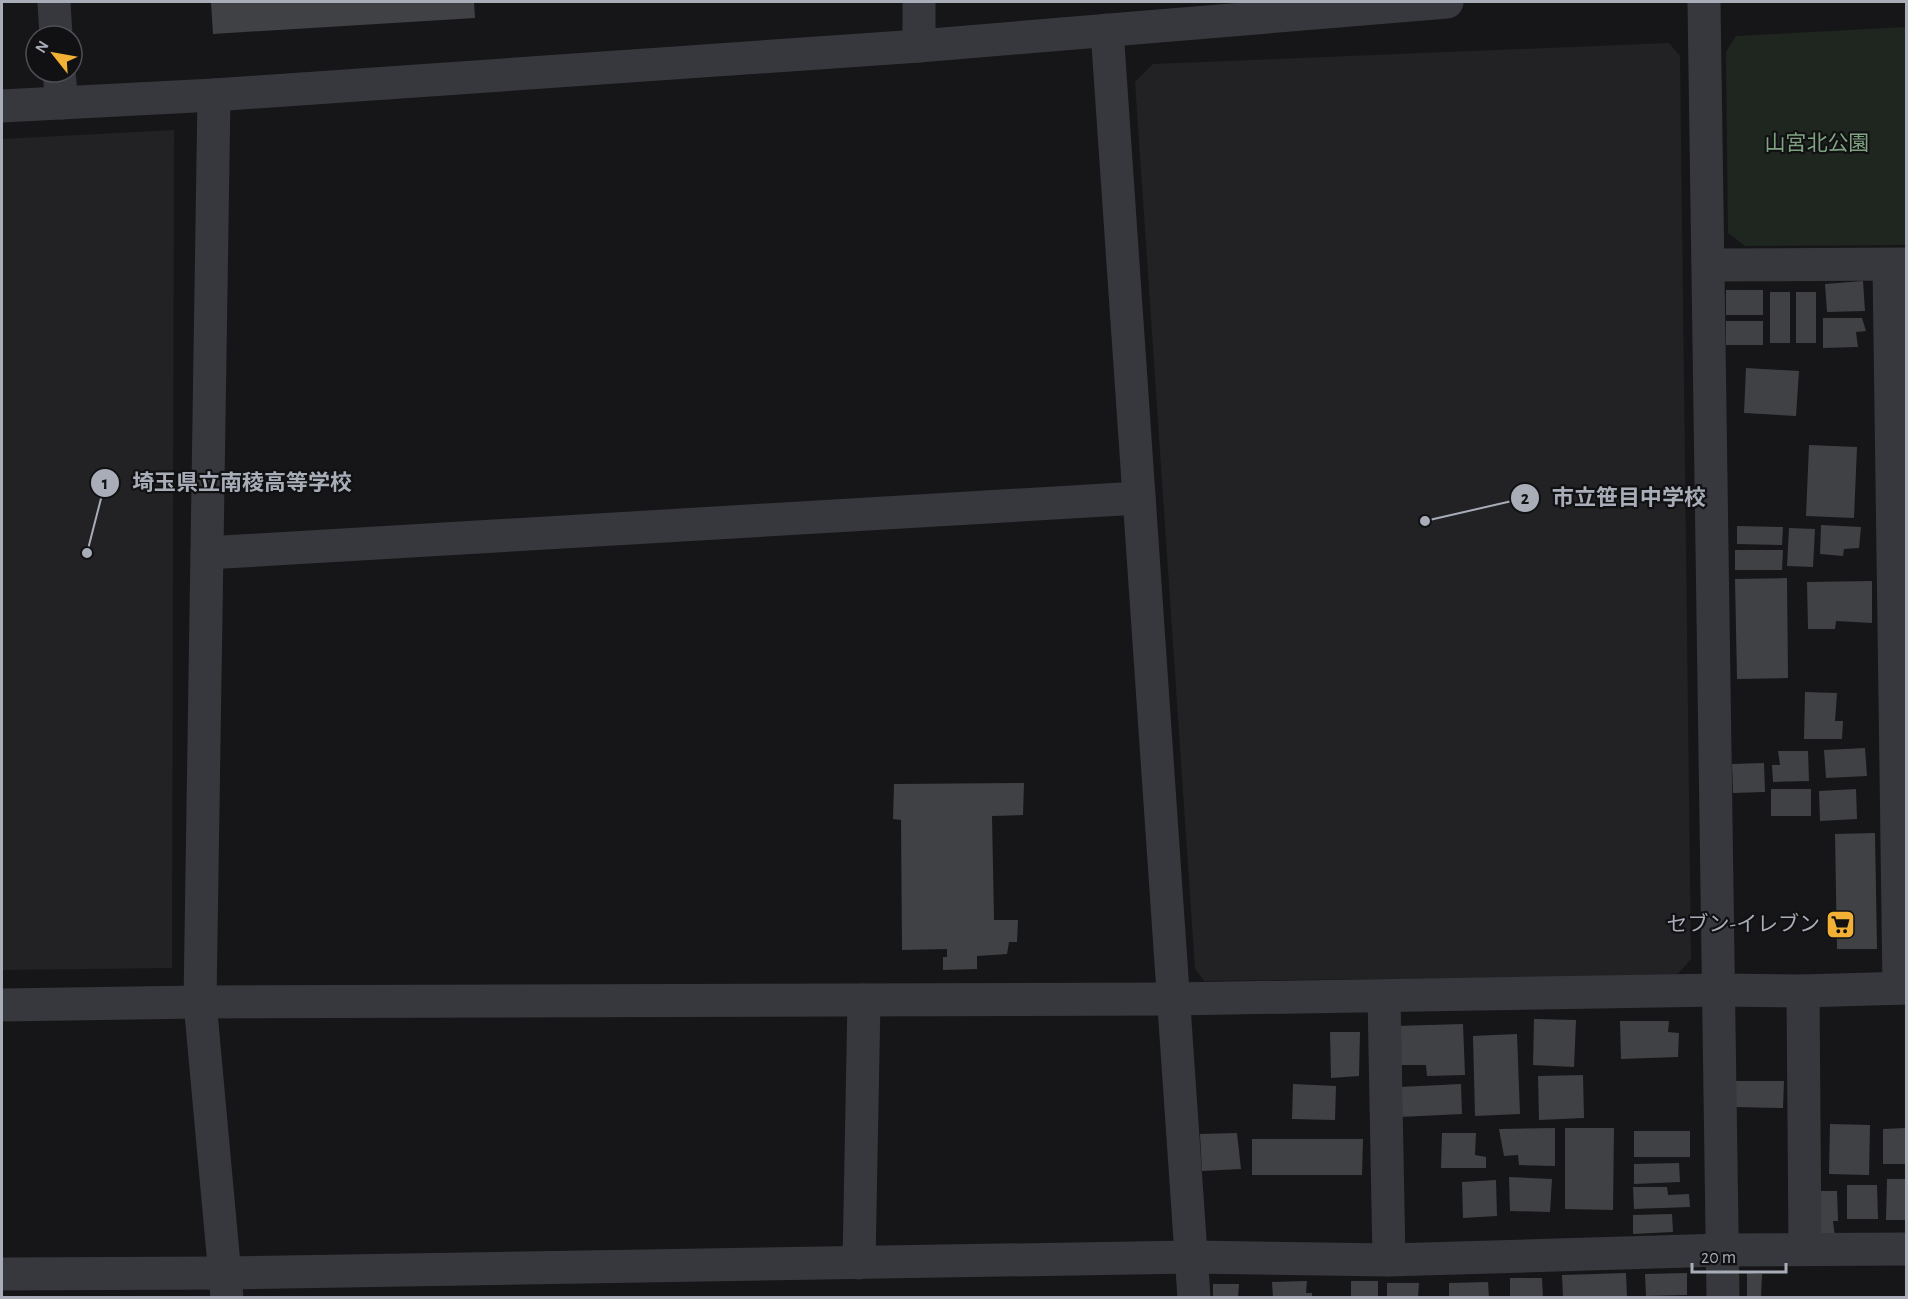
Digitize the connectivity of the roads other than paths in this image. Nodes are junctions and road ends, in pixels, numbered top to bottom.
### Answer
1 (54, 2) edge
2 (919, 2) edge
3 (1447, 2) edge
4 (1704, 2) edge
5 (55, 24) edge
6 (1107, 30) junction
7 (919, 46) junction
8 (61, 88) edge
9 (214, 96) junction
10 (2, 106) edge
11 (1709, 264) junction
12 (1898, 265) edge
13 (1139, 498) junction
14 (207, 553) junction
15 (1903, 987) edge
16 (1718, 990) junction
17 (1803, 991) junction
18 (1384, 996) junction
19 (1173, 999) junction
20 (864, 1000) junction
21 (200, 1002) junction
22 (2, 1005) edge
23 (1805, 1249) junction
24 (1906, 1249) edge
25 (1722, 1250) junction
26 (1191, 1257) junction
27 (1389, 1260) junction
28 (859, 1263) junction
29 (2, 1274) edge
30 (226, 1285) edge
31 (1194, 1298) edge
32 (1723, 1298) edge

1 - 5 street
2 - 7 street
3 - 6 street
4 - 11 street
6 - 7 street
6 - 13 street
7 - 9 street
8 - 9 street
8 - 10 street
9 - 14 street
11 - 12 street
11 - 16 street
12 - 15 street
13 - 14 street
13 - 19 street
14 - 21 street
15 - 17 street
16 - 17 street
16 - 18 street
16 - 25 street
17 - 23 street
18 - 19 street
18 - 27 street
19 - 20 street
19 - 26 street
20 - 21 street
20 - 28 street
21 - 22 street
21 - 30 street
23 - 24 street
23 - 25 street
25 - 27 street
25 - 32 street
26 - 27 street
26 - 28 street
26 - 31 street
28 - 30 street
29 - 30 street

